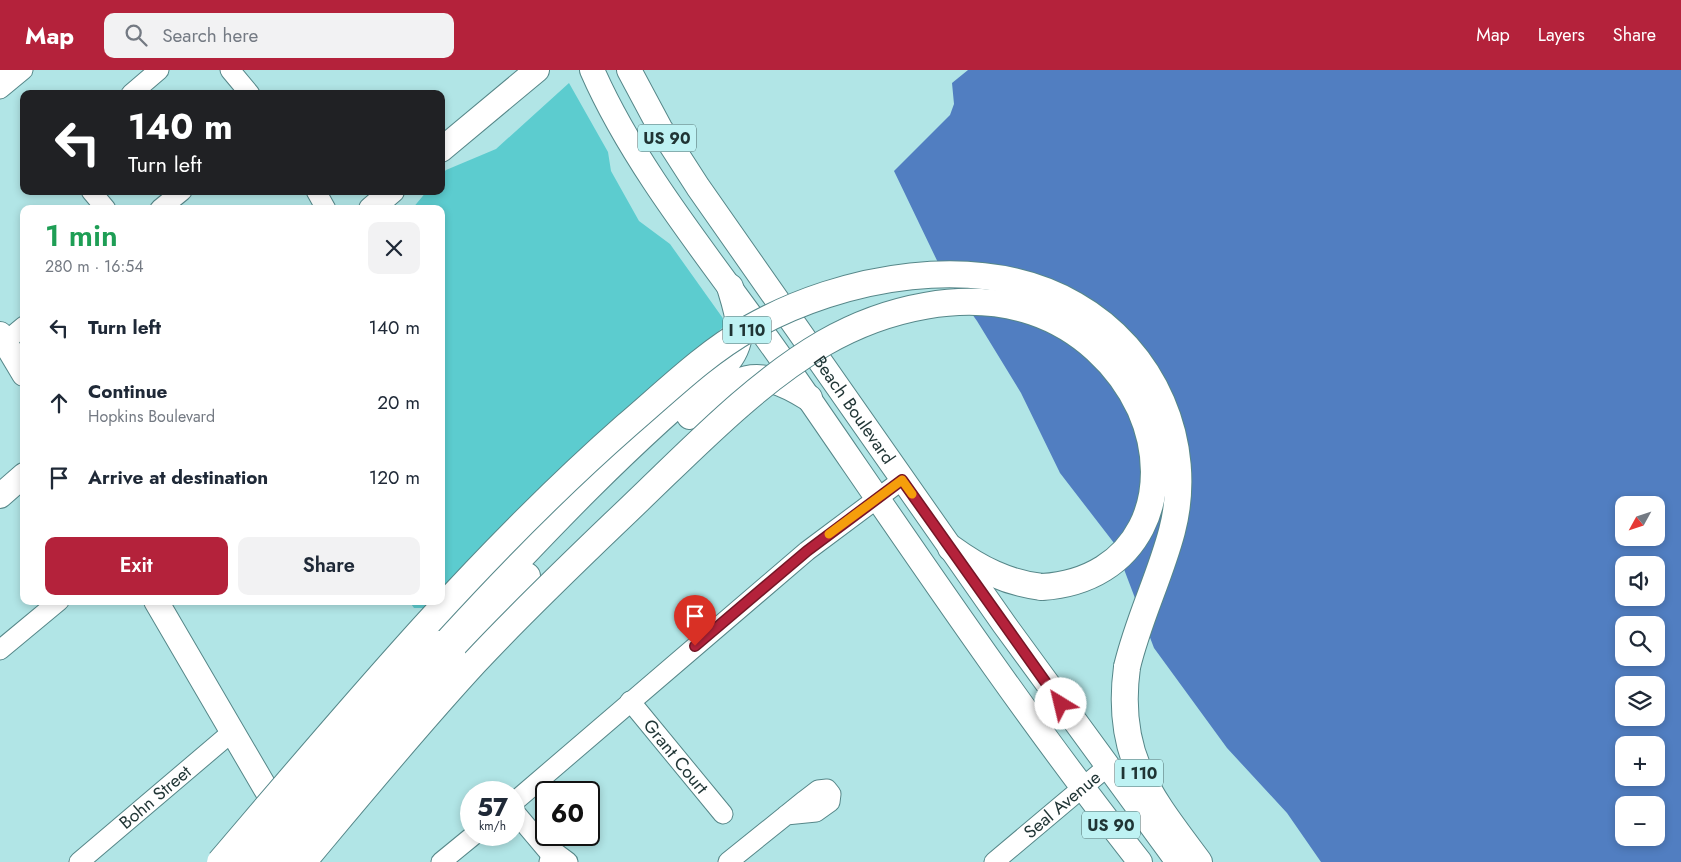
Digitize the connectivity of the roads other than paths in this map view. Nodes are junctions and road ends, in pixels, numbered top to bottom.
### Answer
1 (159, 70) edge
2 (230, 70) edge
3 (537, 70) edge
4 (592, 70) edge
5 (629, 70) edge
6 (11, 71) edge
7 (0, 90) edge
8 (136, 90) edge
9 (247, 90) edge
10 (445, 147) edge
11 (94, 195) edge
12 (177, 195) edge
13 (387, 195) edge
14 (103, 205) edge
15 (165, 205) edge
16 (376, 205) edge
17 (730, 286) junction
18 (20, 329) edge
19 (2, 341) edge
20 (20, 368) edge
21 (809, 398) junction
22 (20, 478) edge
23 (902, 480) junction
24 (0, 496) edge
25 (876, 498) junction
26 (951, 548) junction
27 (54, 605) edge
28 (158, 605) edge
29 (0, 650) edge
30 (446, 650) junction
31 (630, 701) junction
32 (232, 732) junction
33 (1107, 767) junction
34 (1082, 788) junction
35 (525, 792) edge
36 (723, 814) dead end
37 (786, 815) dead end
38 (525, 824) edge
39 (461, 846) edge
40 (556, 860) edge
41 (79, 862) edge
42 (220, 862) edge
43 (248, 862) edge
44 (276, 862) edge
45 (303, 862) edge
46 (309, 862) edge
47 (441, 862) edge
48 (728, 862) edge
49 (994, 862) edge
50 (1140, 862) edge
51 (1178, 862) edge
52 (1199, 862) edge

1 - 8 street
2 - 9 street
3 - 10 main road
4 - 17 main road, Beach Boulevard / US 90
5 - 23 main road, Beach Boulevard / US 90
6 - 7 street
11 - 14 street
12 - 15 street
13 - 16 main road
17 - 21 main road, Beach Boulevard / US 90
17 - 30 highway
18 - 19 street
19 - 20 main road
21 - 25 main road, Beach Boulevard / US 90
21 - 30 highway
22 - 24 main road
23 - 25 street
23 - 26 main road, Beach Boulevard / US 90
25 - 31 street
25 - 34 main road, Beach Boulevard / US 90
26 - 33 main road, Beach Boulevard / US 90
26 - 45 highway, bridge
27 - 29 street
28 - 32 main road
30 - 43 highway, bridge
30 - 44 highway, bridge
31 - 35 street
31 - 36 street, Grant Court
32 - 41 street, Bohn Street
32 - 46 main road
33 - 34 street, Seal Avenue
33 - 51 main road, Beach Boulevard / US 90
34 - 49 street, Seal Avenue
34 - 50 main road, Beach Boulevard / US 90
37 - 48 street
38 - 40 street
39 - 47 street
42 - 52 highway, I 110, bridge

